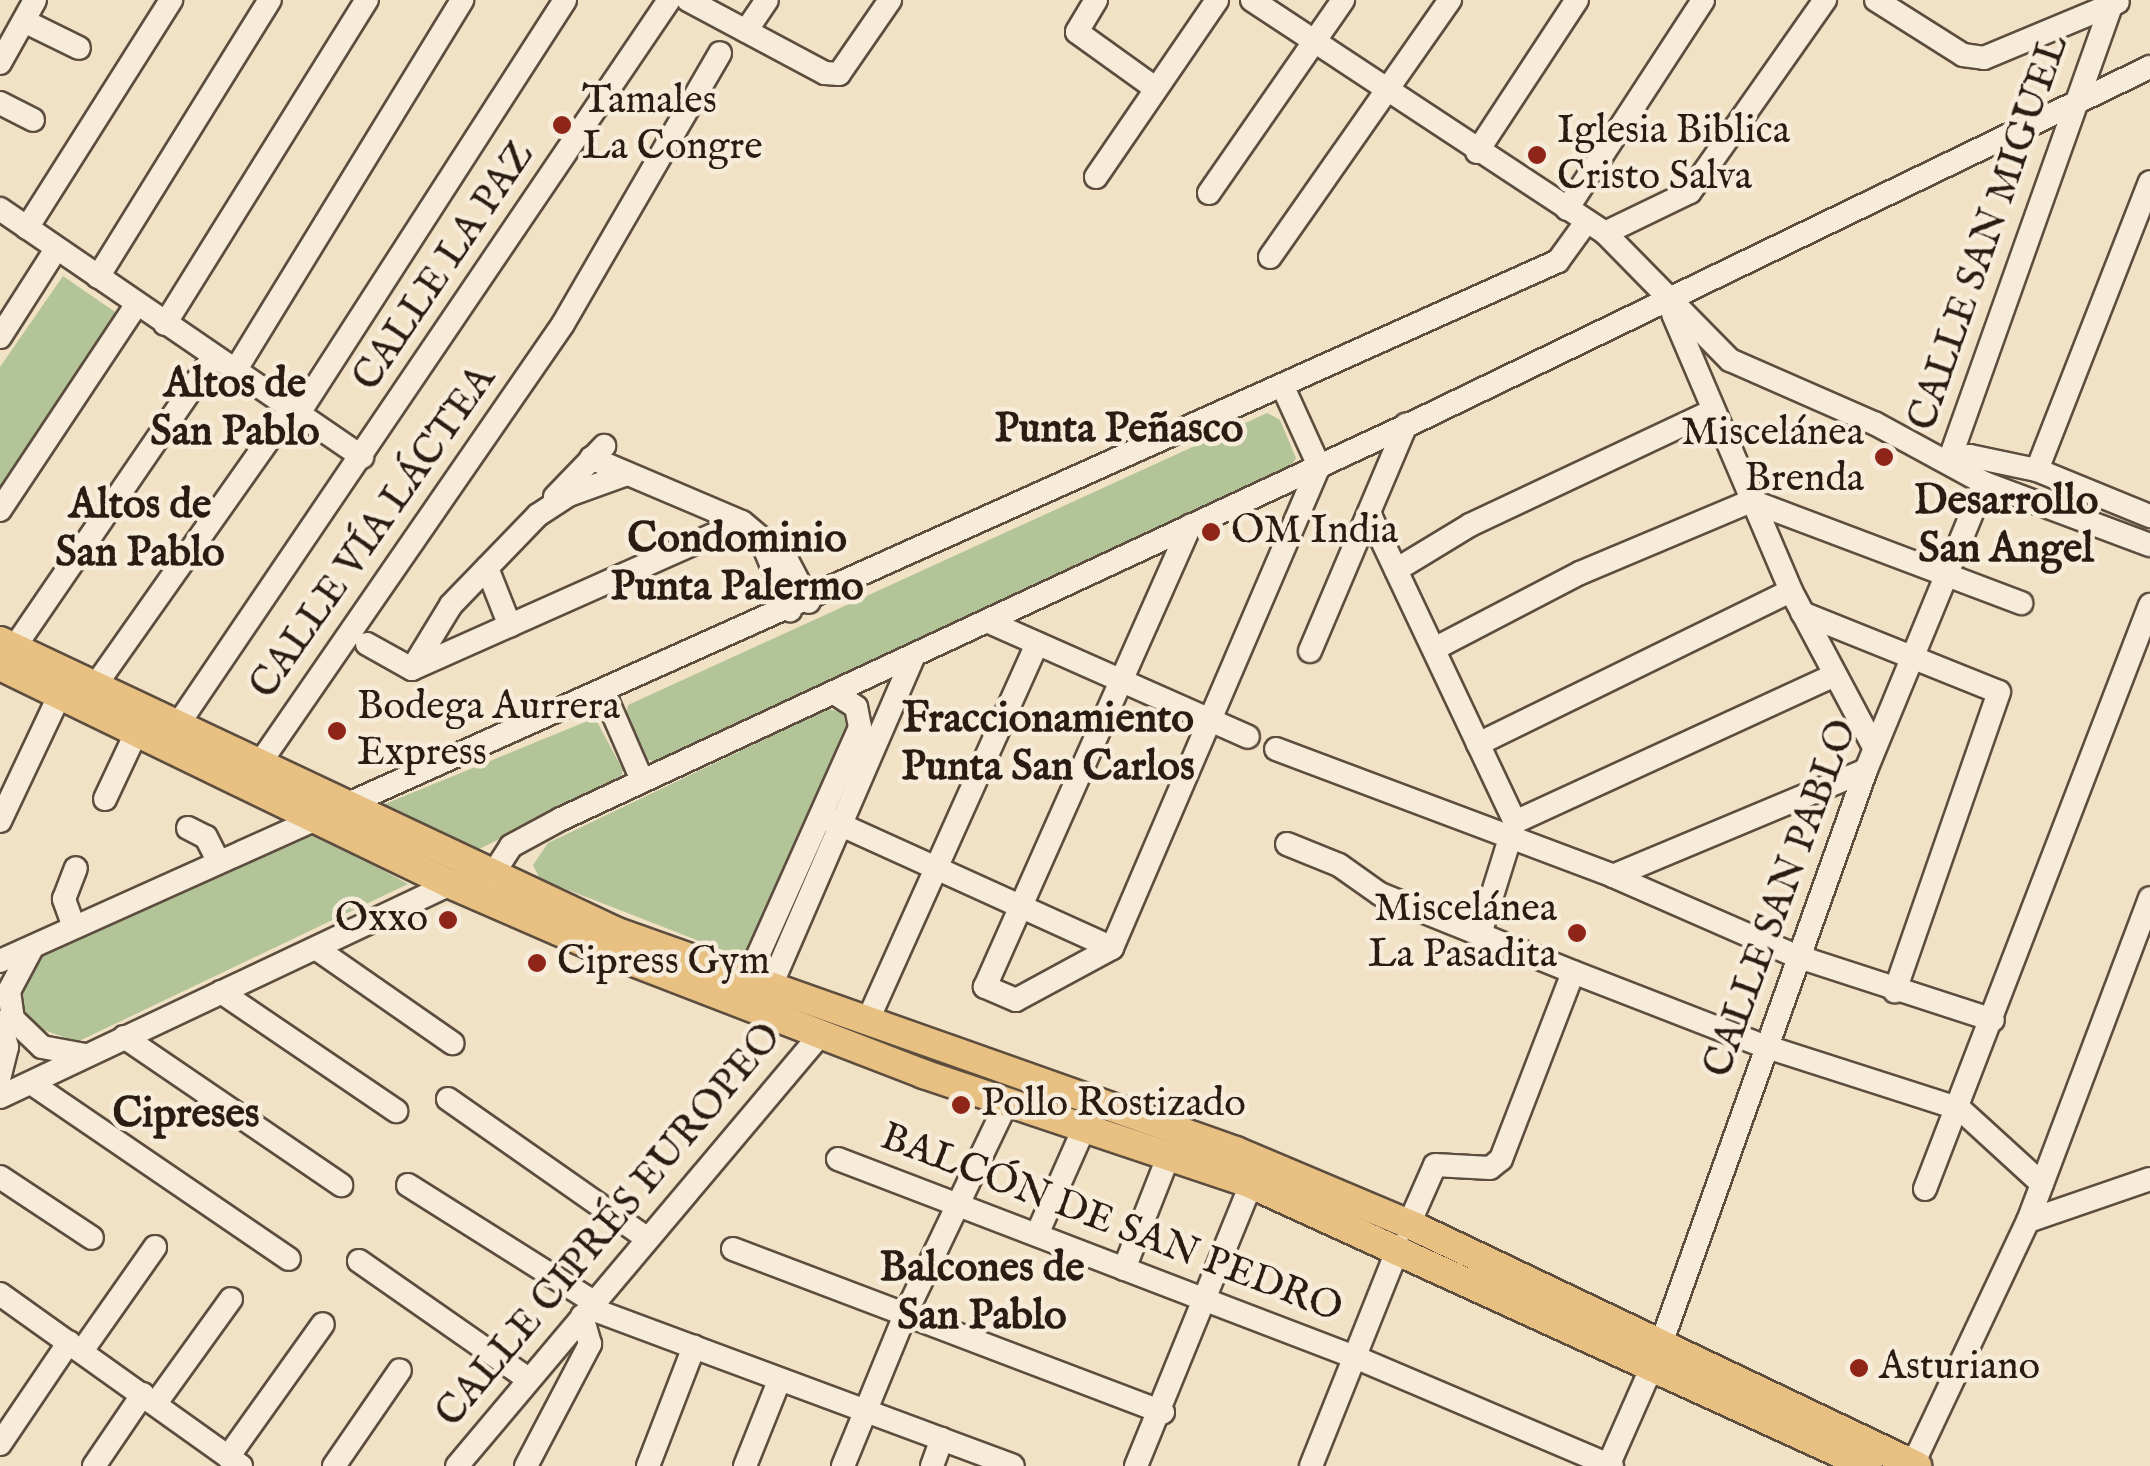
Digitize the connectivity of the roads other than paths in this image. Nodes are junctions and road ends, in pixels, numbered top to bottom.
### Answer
1 (170, 0) edge
2 (270, 0) edge
3 (367, 0) edge
4 (462, 0) edge
5 (565, 0) edge
6 (669, 0) edge
7 (688, 0) edge
8 (767, 0) edge
9 (890, 0) edge
10 (1096, 0) edge
11 (1217, 0) edge
12 (1252, 0) edge
13 (1343, 0) edge
14 (1450, 0) edge
15 (1577, 0) edge
16 (1703, 0) edge
17 (1825, 0) edge
18 (1876, 0) edge
19 (2116, 3) edge
20 (29, 10) edge
21 (746, 31) junction
22 (1313, 44) junction
23 (79, 48) dead end
24 (720, 53) dead end
25 (0, 64) edge
26 (2150, 67) edge
27 (1155, 88) junction
28 (1388, 90) junction
29 (2075, 100) junction
30 (0, 103) edge
31 (33, 120) dead end
32 (1477, 152) junction
33 (1096, 177) dead end
34 (2150, 182) edge
35 (1209, 193) dead end
36 (0, 209) edge
37 (1586, 221) junction
38 (27, 228) junction
39 (56, 249) junction
40 (1270, 257) dead end
41 (98, 277) junction
42 (1668, 301) junction
43 (138, 304) junction
44 (166, 324) junction
45 (0, 337) edge
46 (213, 357) junction
47 (235, 372) junction
48 (1283, 386) junction
49 (295, 410) junction
50 (1712, 411) junction
51 (1406, 425) junction
52 (362, 457) junction
53 (1949, 460) junction
54 (1319, 466) junction
55 (2037, 470) junction
56 (627, 474) junction
57 (1984, 483) junction
58 (1751, 501) junction
59 (0, 510) edge
60 (1369, 513) junction
61 (538, 516) junction
62 (2150, 516) edge
63 (1190, 526) junction
64 (750, 528) junction
65 (2150, 545) edge
66 (487, 568) junction
67 (1396, 570) junction
68 (1946, 574) junction
69 (1791, 591) junction
70 (2021, 602) dead end
71 (2150, 605) edge
72 (799, 606) junction
73 (1802, 613) junction
74 (989, 622) junction
75 (510, 626) junction
76 (1037, 643) junction
77 (367, 644) dead end
78 (1434, 649) junction
79 (1310, 651) dead end
80 (5, 652) edge
81 (1914, 654) junction
82 (914, 656) junction
83 (412, 669) junction
84 (1835, 674) junction
85 (1123, 682) junction
86 (95, 686) junction
87 (833, 692) junction
88 (604, 693) junction
89 (60, 694) junction
90 (1210, 720) junction
91 (178, 723) junction
92 (137, 730) junction
93 (1248, 737) dead end
94 (1478, 744) junction
95 (1874, 747) junction
96 (1276, 749) dead end
97 (1866, 770) junction
98 (252, 774) junction
99 (642, 780) junction
100 (105, 799) dead end
101 (334, 811) junction
102 (820, 816) junction
103 (0, 821) edge
104 (842, 825) junction
105 (188, 828) dead end
106 (1515, 830) junction
107 (1287, 844) dead end
108 (219, 862) junction
109 (76, 868) dead end
110 (935, 868) junction
111 (493, 874) junction
112 (1613, 876) junction
113 (450, 884) junction
114 (2150, 898) edge
115 (1021, 907) junction
116 (74, 927) junction
117 (1481, 931) junction
118 (34, 946) junction
119 (1112, 948) junction
120 (317, 949) junction
121 (1796, 956) junction
122 (0, 961) edge
123 (1573, 972) junction
124 (758, 984) junction
125 (1895, 991) junction
126 (221, 992) junction
127 (1993, 1020) junction
128 (0, 1022) edge
129 (866, 1022) junction
130 (820, 1035) junction
131 (124, 1037) junction
132 (452, 1043) dead end
133 (1764, 1046) junction
134 (86, 1056) junction
135 (0, 1076) edge
136 (31, 1083) junction
137 (0, 1097) edge
138 (448, 1099) dead end
139 (1007, 1102) junction
140 (1960, 1109) junction
141 (396, 1111) dead end
142 (1085, 1126) junction
143 (1130, 1128) junction
144 (1168, 1154) junction
145 (838, 1158) dead end
146 (0, 1176) edge
147 (2149, 1176) edge
148 (1251, 1184) junction
149 (2042, 1184) junction
150 (341, 1185) dead end
151 (408, 1186) dead end
152 (1926, 1189) dead end
153 (962, 1205) junction
154 (2028, 1221) junction
155 (1038, 1232) junction
156 (1404, 1235) junction
157 (92, 1238) dead end
158 (648, 1238) junction
159 (155, 1247) dead end
160 (733, 1249) dead end
161 (289, 1259) dead end
162 (359, 1261) dead end
163 (1124, 1269) junction
164 (0, 1294) edge
165 (232, 1299) dead end
166 (1204, 1300) junction
167 (589, 1308) junction
168 (905, 1315) junction
169 (323, 1324) dead end
170 (76, 1346) junction
171 (694, 1347) junction
172 (1657, 1354) junction
173 (1357, 1358) junction
174 (400, 1370) dead end
175 (528, 1379) junction
176 (779, 1381) junction
177 (150, 1398) junction
178 (1162, 1412) junction
179 (865, 1413) junction
180 (942, 1439) junction
181 (0, 1444) edge
182 (222, 1459) edge
183 (1915, 1465) edge
184 (94, 1466) edge
185 (334, 1466) edge
186 (457, 1466) edge
187 (526, 1466) edge
188 (648, 1466) edge
189 (745, 1466) edge
190 (843, 1466) edge
191 (932, 1466) edge
192 (1014, 1466) edge
193 (1136, 1466) edge
194 (1311, 1466) edge
195 (1610, 1466) edge
196 (1868, 1466) edge

1 - 38 street
2 - 41 street
3 - 44 street
4 - 47 street
5 - 49 street
6 - 52 street, CALLE LA PAZ
7 - 21 street
8 - 21 street
9 - 21 street
10 - 27 street
11 - 27 street
12 - 22 street
13 - 22 street
14 - 28 street
15 - 32 street
16 - 37 street
17 - 37 street
18 - 19 street
19 - 29 street, CALLE SAN MIGUEL
20 - 23 street
20 - 25 street
22 - 28 street
22 - 35 street
24 - 98 street, CALLE VÍA LÁCTEA
26 - 29 street
27 - 33 street
28 - 32 street
28 - 40 street
29 - 42 street
29 - 53 street, CALLE SAN MIGUEL
30 - 31 street
32 - 37 street
34 - 55 street
36 - 38 street
37 - 42 street
37 - 48 street
38 - 39 street
39 - 41 street
39 - 45 street
41 - 43 street
42 - 50 street
42 - 51 street
42 - 53 street
43 - 44 street
43 - 59 street
44 - 46 street
46 - 47 street
46 - 80 street
47 - 49 street
48 - 54 street
48 - 72 street
49 - 52 street
49 - 86 street
50 - 58 street
50 - 67 street
51 - 54 street
51 - 60 street
52 - 91 street, CALLE LA PAZ
53 - 55 street, CALLE SAN MIGUEL
53 - 57 street
54 - 63 street
54 - 90 street
55 - 62 street, CALLE SAN MIGUEL
56 - 61 street
56 - 61 street
56 - 64 street
57 - 65 street
57 - 68 street, CALLE SAN PABLO
58 - 68 street
58 - 69 street
58 - 78 street
60 - 67 street
60 - 79 street
61 - 66 street
63 - 74 street
63 - 85 street
64 - 72 street
64 - 75 street
66 - 75 street
66 - 83 street
67 - 78 street
68 - 70 street
68 - 81 street, CALLE SAN PABLO
69 - 73 street
69 - 94 street
71 - 127 street
72 - 88 street
73 - 81 street
73 - 84 street
74 - 76 street
74 - 82 street
75 - 83 street
76 - 85 street
76 - 110 street
77 - 83 street
78 - 94 street
80 - 86 main road
80 - 89 main road
81 - 95 street, CALLE SAN PABLO
81 - 125 street
82 - 87 street
82 - 104 street
84 - 95 street
84 - 106 street
85 - 90 street
85 - 115 street
86 - 91 main road
87 - 99 street
87 - 102 street
88 - 99 street
88 - 101 street
89 - 92 main road
89 - 103 street
90 - 93 street
90 - 119 street
91 - 98 main road
92 - 98 main road
92 - 100 street
94 - 106 street
95 - 97 street, CALLE SAN PABLO
96 - 106 street
97 - 112 street
97 - 121 street, CALLE SAN PABLO
98 - 101 main road
99 - 111 street
101 - 108 street
101 - 111 main road
101 - 113 main road
102 - 104 street
102 - 124 street
104 - 110 street
104 - 124 street
105 - 108 street
106 - 112 street
106 - 117 street
107 - 117 street
108 - 116 street
109 - 116 street
110 - 115 street
110 - 129 street
111 - 124 main road
112 - 121 street
113 - 120 street
113 - 130 main road
114 - 149 street
115 - 119 street
115 - 119 street
116 - 118 street
117 - 123 street
118 - 122 street
118 - 134 street
120 - 126 street
120 - 132 street
121 - 125 street
121 - 133 street, CALLE SAN PABLO
123 - 133 street
123 - 156 street
124 - 129 main road
125 - 127 street
126 - 131 street
126 - 141 street
127 - 140 street
128 - 135 street
129 - 143 main road
130 - 139 main road
130 - 158 street, CALLE CIPRÉS EUROPEO
131 - 134 street
131 - 150 street
133 - 140 street
133 - 172 street, CALLE SAN PABLO
134 - 136 street
136 - 137 street
136 - 161 street
138 - 158 street
139 - 142 main road
139 - 153 street
140 - 149 street
140 - 152 street
142 - 143 main road
142 - 155 street
143 - 144 main road
143 - 156 main road
144 - 148 main road
144 - 163 street
145 - 153 street, BALCÓN DE SAN PEDRO
146 - 157 street
147 - 154 street
148 - 156 main road
148 - 166 street
149 - 154 street
151 - 167 street
153 - 155 street, BALCÓN DE SAN PEDRO
153 - 168 street
154 - 183 street
155 - 163 street, BALCÓN DE SAN PEDRO
156 - 172 main road
156 - 173 street
158 - 167 street, CALLE CIPRÉS EUROPEO
159 - 170 street
160 - 168 street
162 - 175 street
163 - 166 street, BALCÓN DE SAN PEDRO
164 - 170 street
165 - 177 street
166 - 173 street, BALCÓN DE SAN PEDRO
166 - 178 street
167 - 171 street
167 - 175 street, CALLE CIPRÉS EUROPEO
167 - 187 street
168 - 178 street
168 - 179 street
169 - 182 street
170 - 177 street
170 - 181 street
171 - 176 street
171 - 188 street
172 - 183 main road
172 - 195 street, CALLE SAN PABLO
172 - 196 main road
173 - 194 street
173 - 195 street, BALCÓN DE SAN PEDRO
174 - 185 street
175 - 186 street, CALLE CIPRÉS EUROPEO
176 - 179 street
176 - 189 street
177 - 182 street
177 - 184 street
178 - 193 street
179 - 180 street
179 - 190 street
180 - 191 street
180 - 192 street

